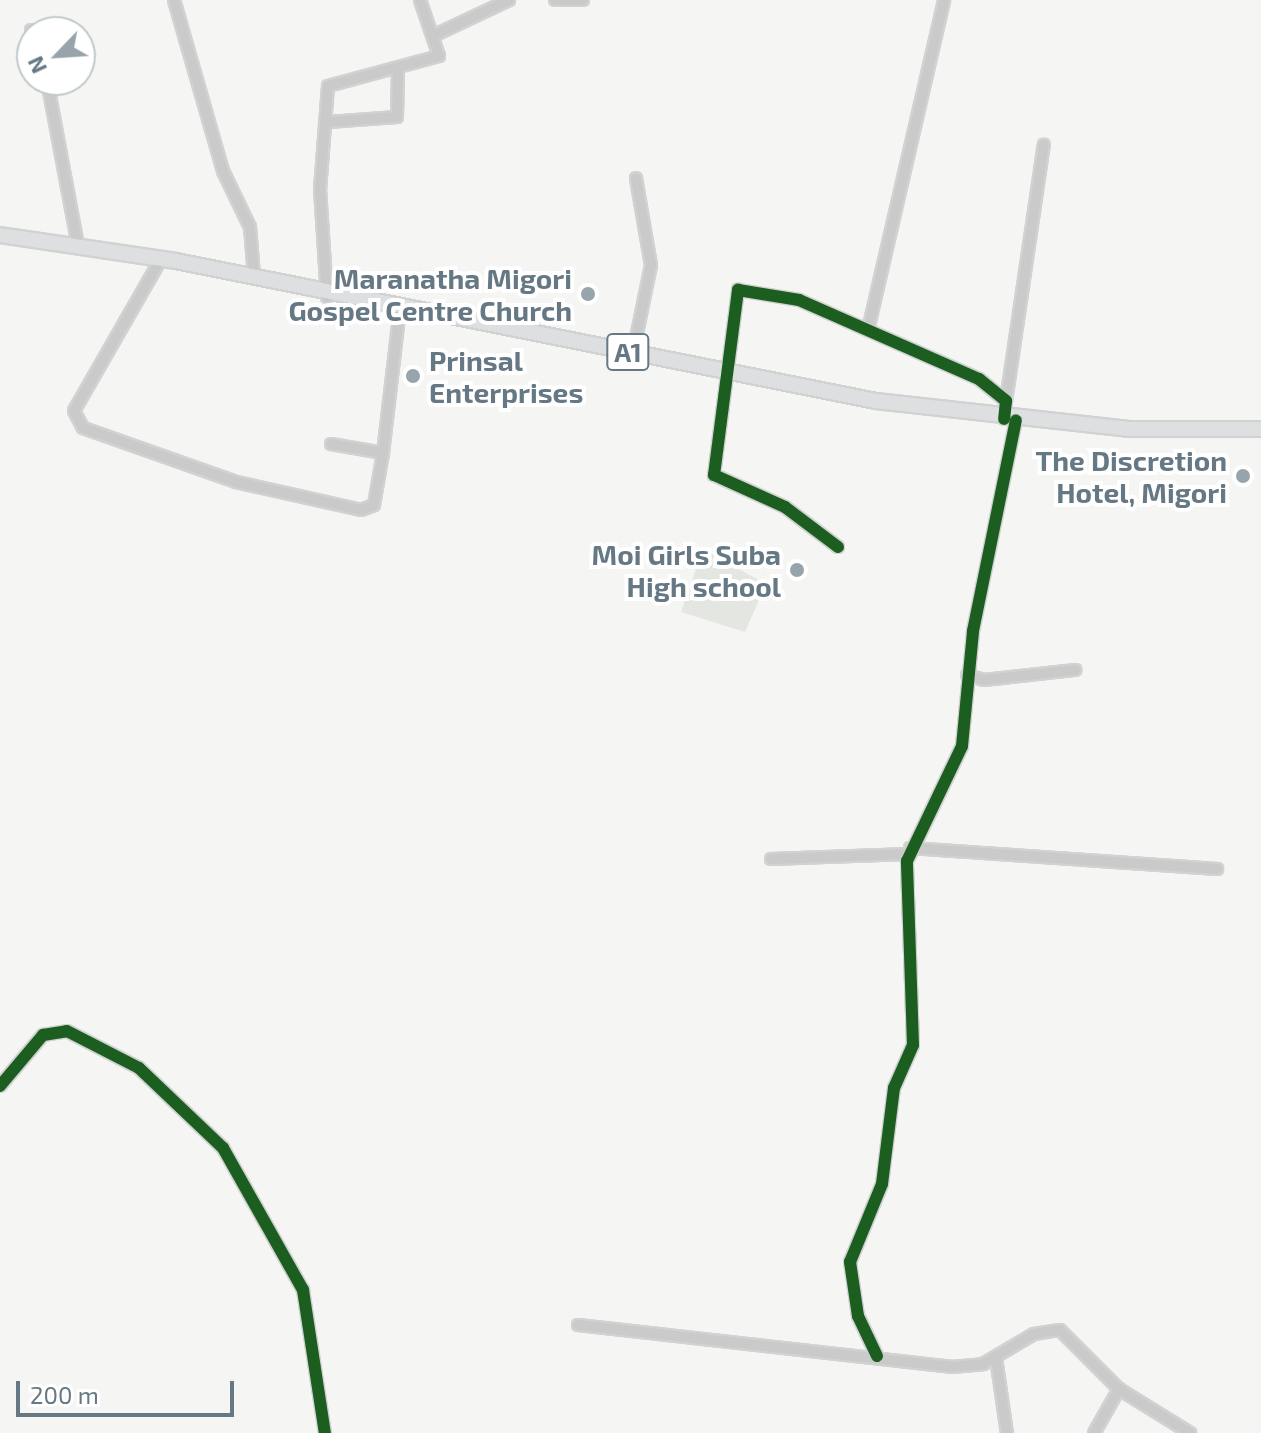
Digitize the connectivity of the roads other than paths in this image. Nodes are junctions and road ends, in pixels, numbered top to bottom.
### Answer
1 (174, 0) edge
2 (420, 0) edge
3 (509, 0) edge
4 (555, 0) edge
5 (583, 0) edge
6 (944, 0) edge
7 (435, 35) junction
8 (398, 68) junction
9 (50, 96) edge
10 (328, 122) junction
11 (1044, 145) dead end
12 (636, 178) dead end
13 (0, 235) edge
14 (78, 245) junction
15 (161, 259) junction
16 (254, 276) junction
17 (327, 297) junction
18 (400, 309) junction
19 (868, 330) junction
20 (633, 353) junction
21 (725, 371) junction
22 (1006, 401) junction
23 (1010, 419) junction
24 (1261, 429) edge
25 (331, 444) dead end
26 (383, 453) junction
27 (838, 547) dead end
28 (1075, 670) dead end
29 (967, 675) junction
30 (909, 851) junction
31 (771, 859) dead end
32 (1217, 869) dead end
33 (0, 1086) edge
34 (578, 1325) dead end
35 (877, 1356) junction
36 (996, 1358) junction
37 (1119, 1389) junction
38 (325, 1433) edge
39 (1007, 1433) edge
40 (1094, 1433) edge
41 (1190, 1433) edge

1 - 16 street
2 - 7 street
3 - 7 street
4 - 5 street
6 - 19 street
7 - 8 street
8 - 10 street
8 - 10 street
9 - 14 street
10 - 17 street
11 - 22 street
12 - 20 street
13 - 14 highway, A1
14 - 15 highway, A1
15 - 16 highway, A1
15 - 26 street
16 - 17 highway, A1
17 - 18 highway, A1
18 - 20 highway, A1
18 - 26 street
19 - 21 street
19 - 22 street
20 - 21 highway, A1
21 - 23 highway, A1
21 - 27 street
22 - 23 street
23 - 24 highway, A1
23 - 29 street
25 - 26 street
28 - 29 street
29 - 30 street
30 - 31 street
30 - 32 street
30 - 35 street
33 - 38 street
34 - 35 street
35 - 36 street
36 - 37 street
36 - 39 street
37 - 40 street
37 - 41 street

